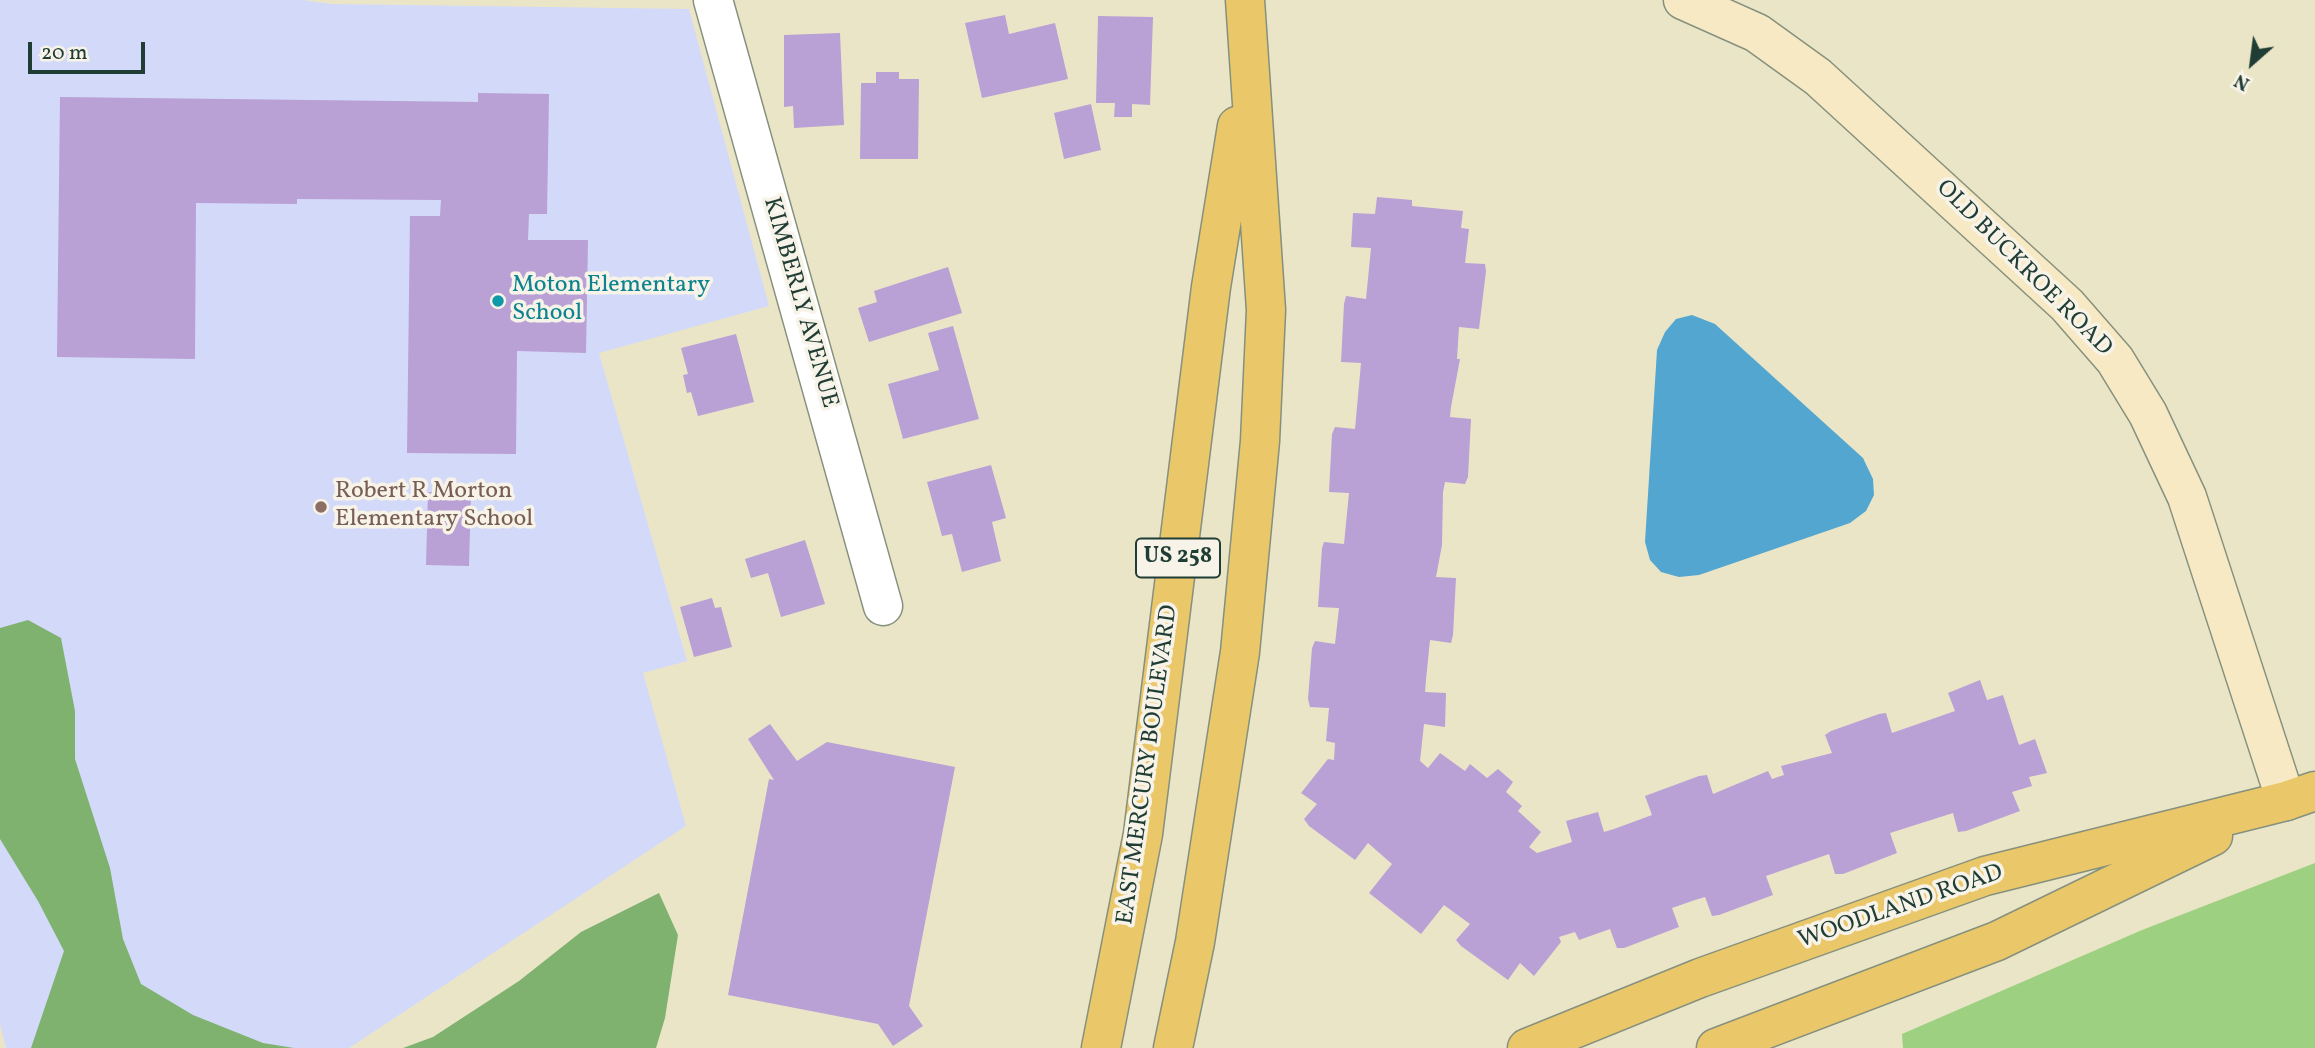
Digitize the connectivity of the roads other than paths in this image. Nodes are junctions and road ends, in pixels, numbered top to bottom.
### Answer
1 (713, 0) edge
2 (1245, 0) edge
3 (1683, 0) edge
4 (1247, 66) junction
5 (883, 606) dead end
6 (2300, 796) edge
7 (1182, 1007) junction
8 (1101, 1048) edge
9 (1173, 1048) edge
10 (1193, 1048) edge
11 (1527, 1048) edge
12 (1716, 1048) edge

1 - 5 street, KIMBERLY AVENUE
2 - 4 main road, EAST MERCURY BOULEVARD / US 258
3 - 6 street, OLD BUCKROE ROAD
4 - 7 main road, EAST MERCURY BOULEVARD / US 258
4 - 8 main road, EAST MERCURY BOULEVARD / US 258
6 - 11 main road, WOODLAND ROAD
6 - 12 main road
7 - 9 main road, EAST MERCURY BOULEVARD / US 258
7 - 10 main road

